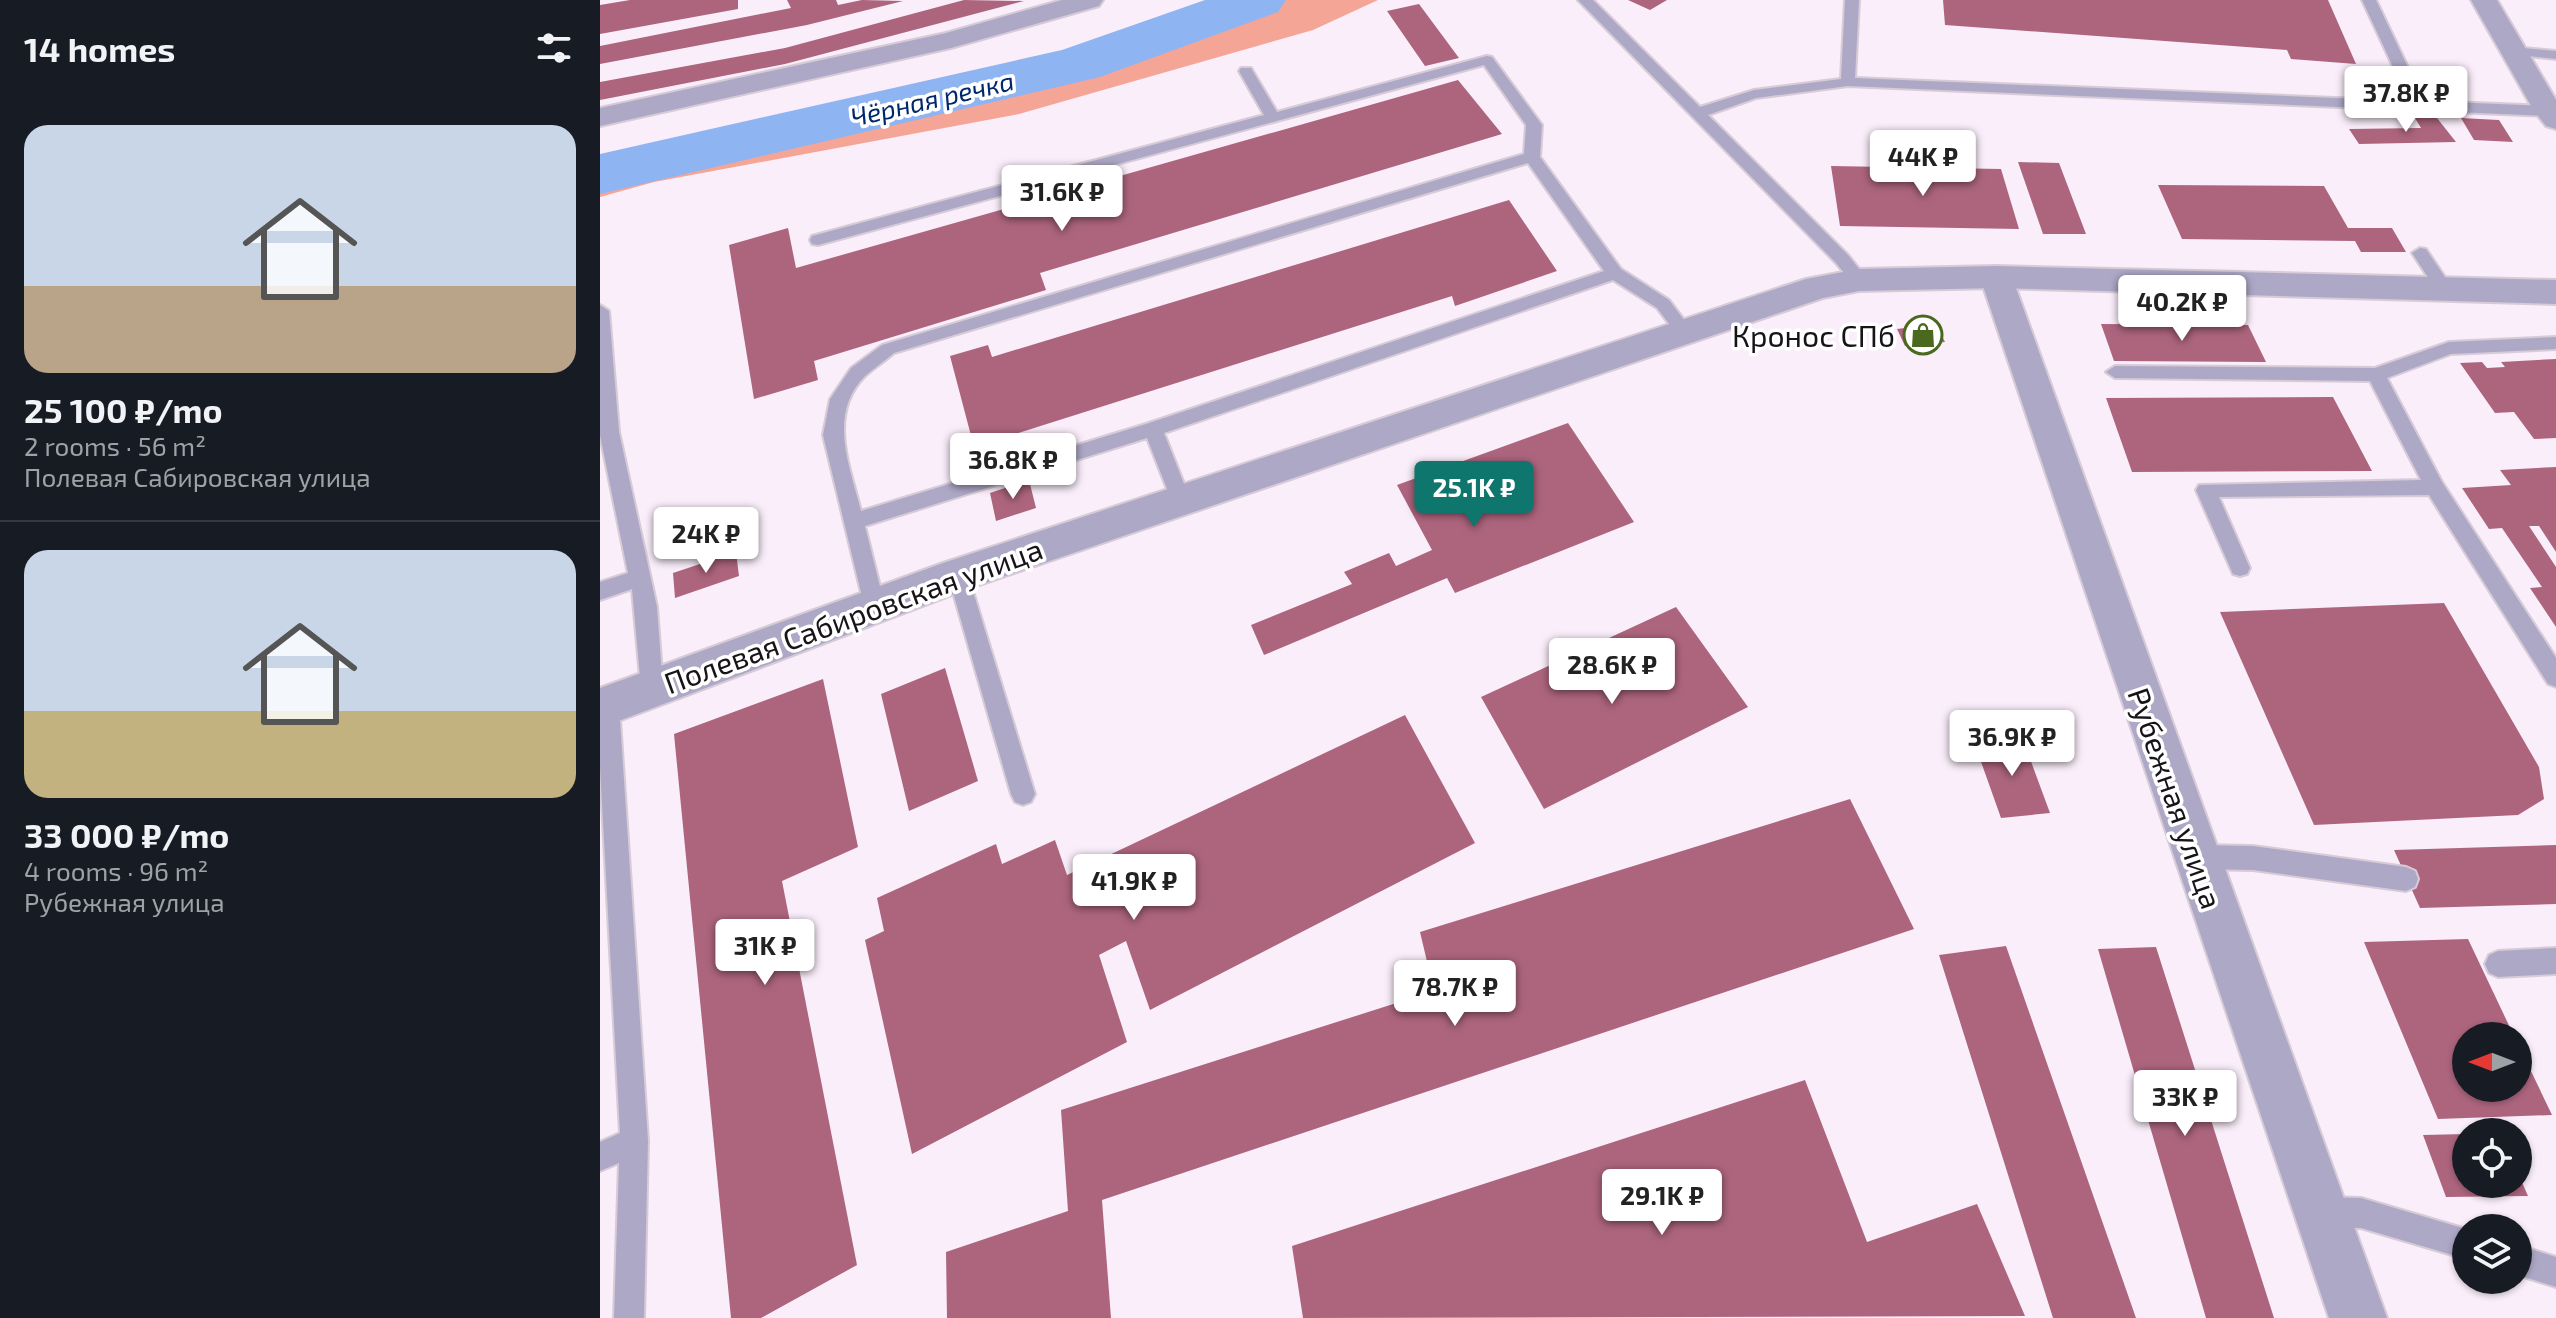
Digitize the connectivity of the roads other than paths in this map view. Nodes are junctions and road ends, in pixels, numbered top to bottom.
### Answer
1 (1090, 0) edge
2 (1585, 0) edge
3 (1852, 0) edge
4 (2369, 0) edge
5 (2484, 0) edge
6 (2513, 51) junction
7 (2556, 55) edge
8 (1246, 71) dead end
9 (1848, 82) junction
10 (2418, 104) junction
11 (1698, 113) junction
12 (2552, 115) edge
13 (600, 117) edge
14 (1273, 117) junction
15 (1532, 157) junction
16 (818, 240) dead end
17 (2420, 253) dead end
18 (1615, 273) junction
19 (1996, 277) junction
20 (1859, 280) junction
21 (2445, 290) junction
22 (2556, 292) edge
23 (600, 311) edge
24 (1685, 333) junction
25 (2556, 343) edge
26 (2115, 372) dead end
27 (2376, 375) junction
28 (1153, 429) junction
29 (2435, 487) junction
30 (1180, 499) junction
31 (854, 521) junction
32 (2240, 568) dead end
33 (958, 575) junction
34 (640, 577) junction
35 (600, 591) edge
36 (874, 607) junction
37 (2556, 677) edge
38 (652, 688) junction
39 (604, 706) edge
40 (1023, 794) dead end
41 (2197, 857) junction
42 (2406, 879) dead end
43 (2556, 961) edge
44 (2498, 964) dead end
45 (634, 1141) junction
46 (600, 1157) edge
47 (2322, 1212) junction
48 (2452, 1240) edge
49 (2532, 1264) edge
50 (2556, 1272) edge
51 (629, 1318) edge
52 (2358, 1318) edge

1 - 13 street
2 - 11 lane
3 - 9 lane
4 - 10 lane
5 - 6 street
6 - 7 lane
6 - 12 street
8 - 14 lane
9 - 10 lane
9 - 11 lane
10 - 12 lane
11 - 20 lane
14 - 15 lane
14 - 16 lane
15 - 18 lane
15 - 31 lane
17 - 21 lane
18 - 24 lane
18 - 28 lane
19 - 20 street, Полевая Сабировская улица
19 - 21 street, Полевая Сабировская улица
19 - 41 street, Рубежная улица
20 - 24 street, Полевая Сабировская улица
21 - 22 street, Полевая Сабировская улица
23 - 34 lane
24 - 30 street, Полевая Сабировская улица
25 - 27 lane
26 - 27 lane
27 - 29 lane
28 - 30 lane
28 - 31 lane
29 - 32 lane
29 - 37 lane
30 - 33 street, Полевая Сабировская улица
31 - 36 lane
33 - 36 street, Полевая Сабировская улица
33 - 40 lane
34 - 35 lane
34 - 38 lane
36 - 38 street, Полевая Сабировская улица
38 - 39 street, Полевая Сабировская улица
39 - 45 lane
41 - 42 lane
41 - 47 street, Рубежная улица
43 - 44 lane
45 - 46 lane
45 - 51 lane
47 - 48 lane
47 - 52 street, Рубежная улица
49 - 50 lane

